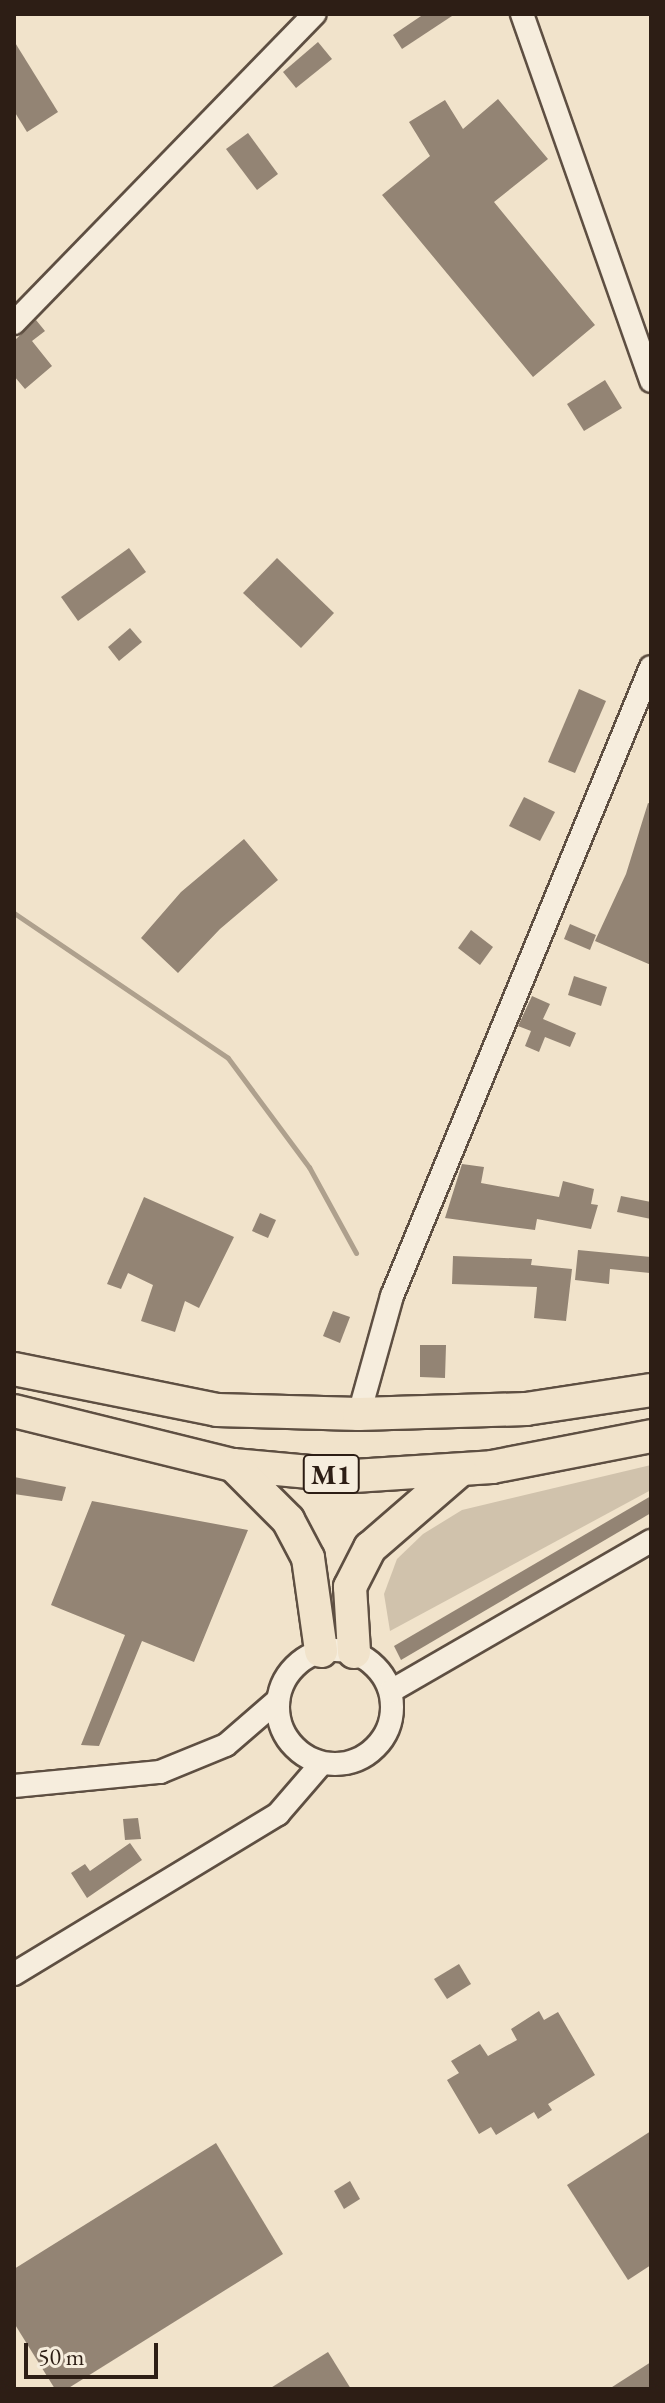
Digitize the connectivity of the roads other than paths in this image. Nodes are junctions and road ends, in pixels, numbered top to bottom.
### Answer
1 (315, 14) edge
2 (522, 14) edge
3 (14, 323) edge
4 (651, 381) edge
5 (651, 667) edge
6 (14, 1369) edge
7 (651, 1375) edge
8 (651, 1390) edge
9 (586, 1398) junction
10 (14, 1411) edge
11 (359, 1414) junction
12 (651, 1436) edge
13 (233, 1465) junction
14 (460, 1470) junction
15 (651, 1541) edge
16 (321, 1651) junction
17 (354, 1652) junction
18 (391, 1691) junction
19 (278, 1700) junction
20 (322, 1763) junction
21 (14, 1786) edge
22 (14, 1974) edge

1 - 3 street
2 - 4 street
5 - 11 street
6 - 11 highway, M1
7 - 9 highway
8 - 9 highway, M1
9 - 11 highway, M1
10 - 13 highway, M1
12 - 14 highway, M1
13 - 14 highway, M1
13 - 16 highway
14 - 17 highway
15 - 18 street
16 - 17 street
16 - 19 street
17 - 18 street
18 - 20 street
19 - 20 street
19 - 21 street
20 - 22 street

